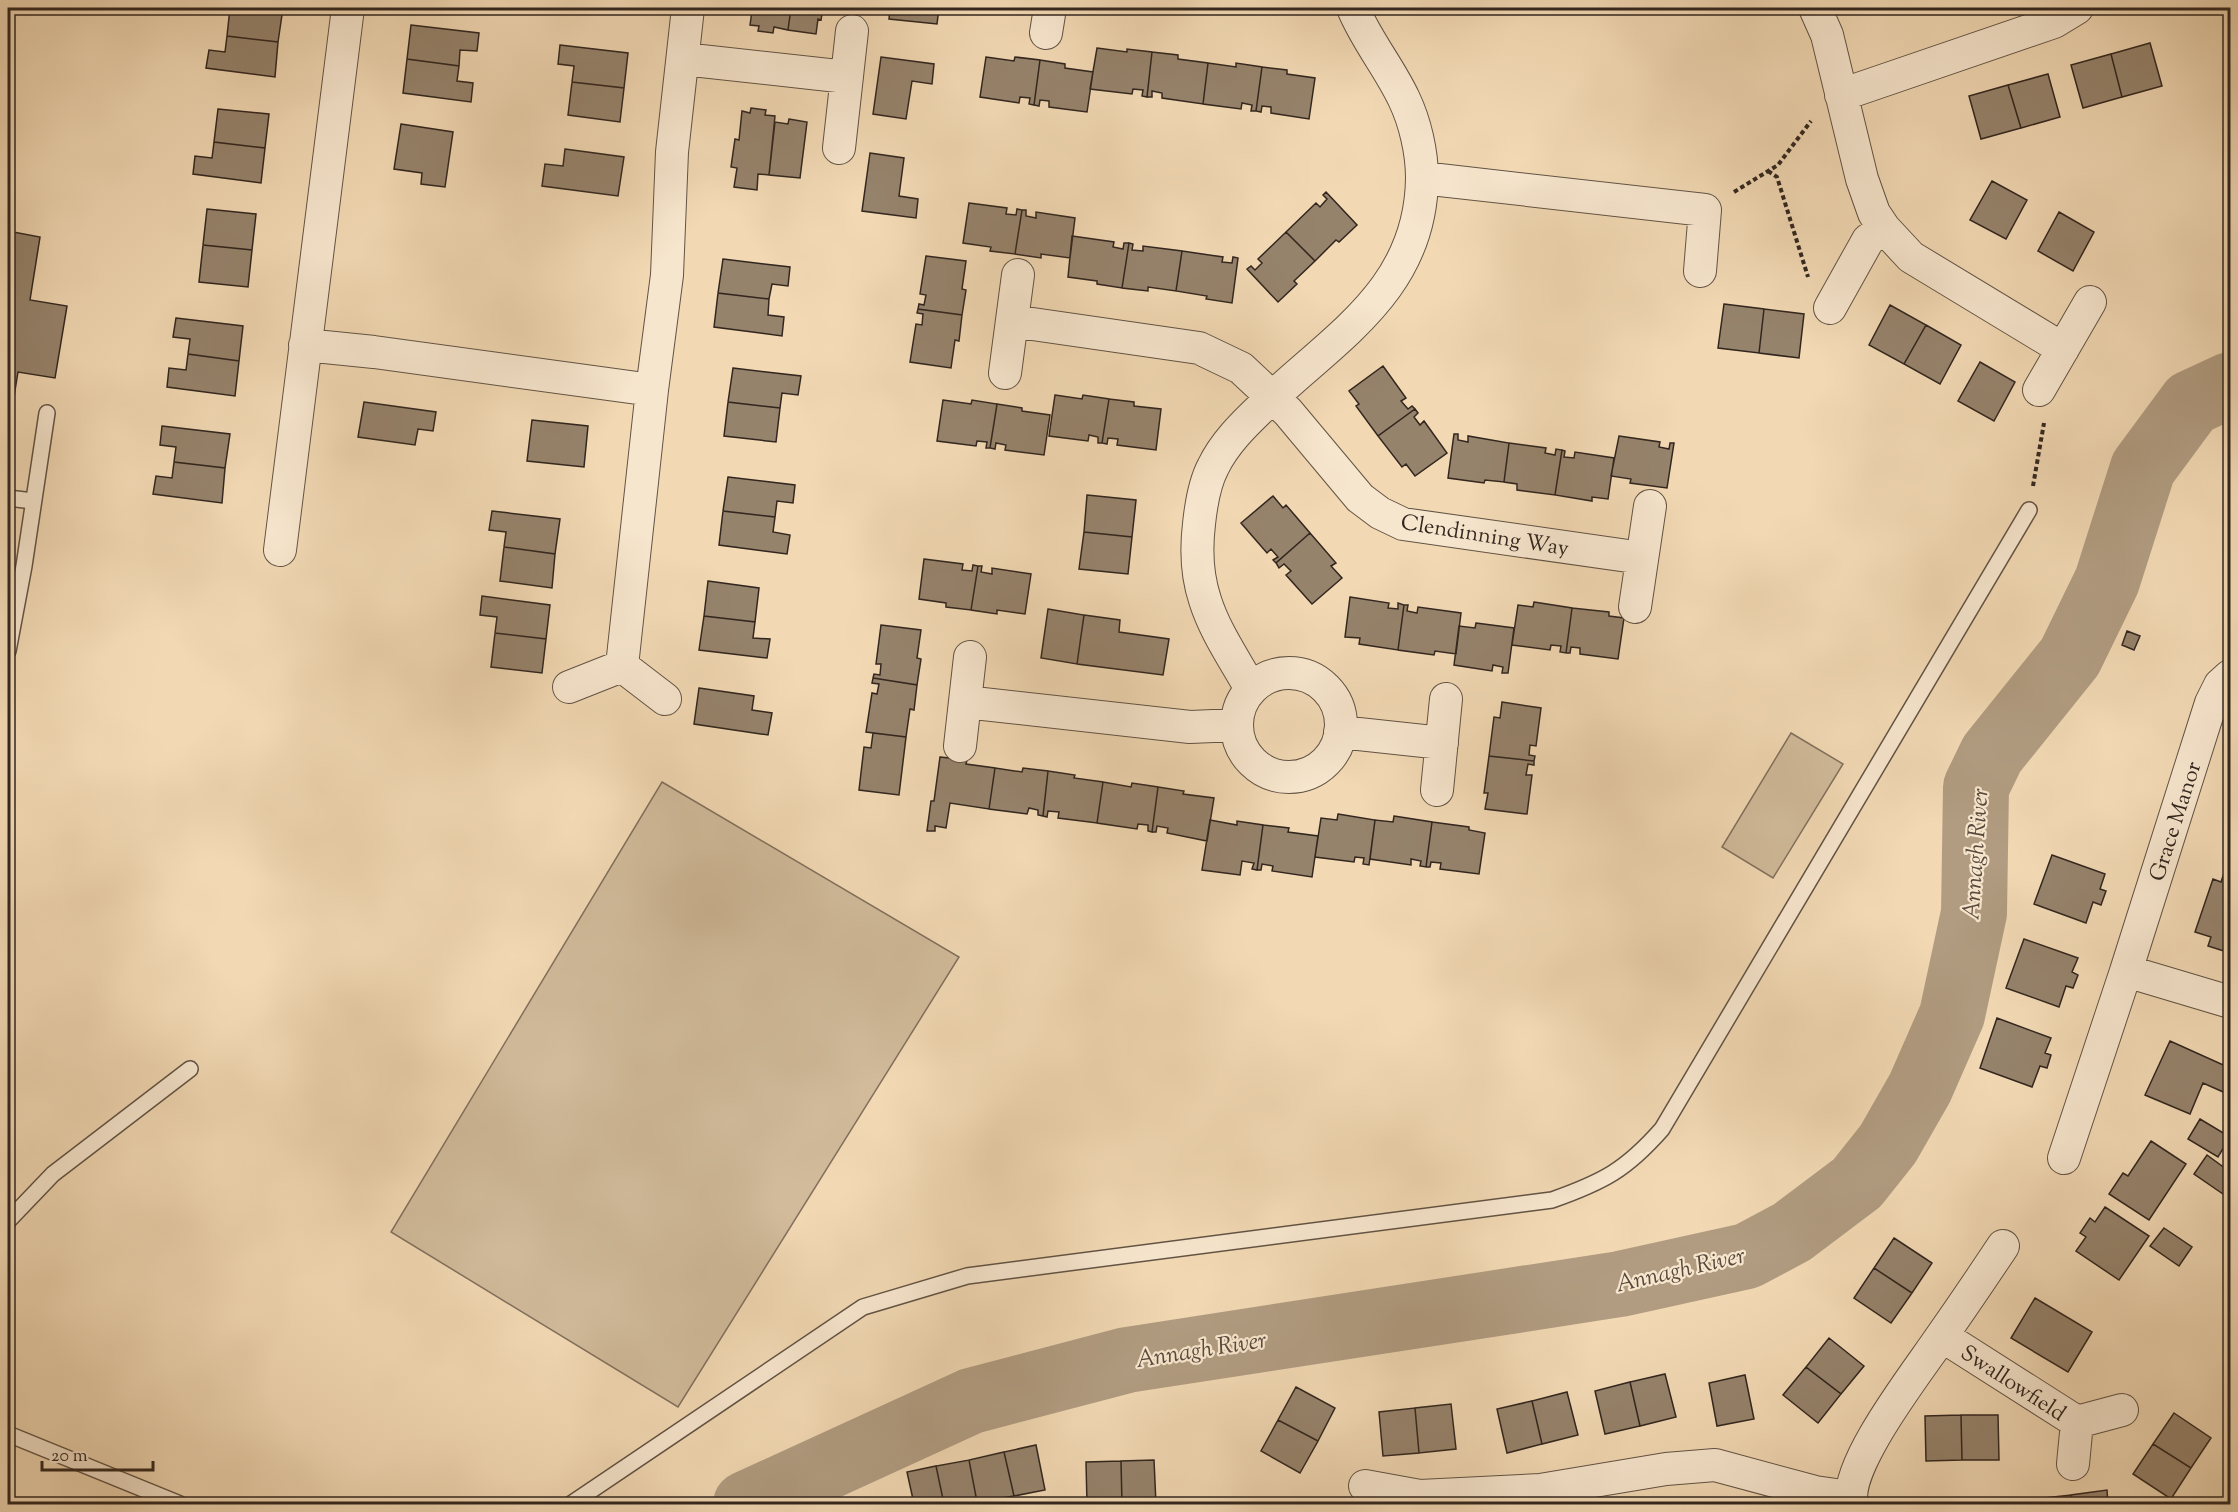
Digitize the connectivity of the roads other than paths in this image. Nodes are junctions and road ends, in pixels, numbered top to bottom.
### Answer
1 (348, 8) edge
2 (688, 8) edge
3 (1353, 8) edge
4 (1815, 8) edge
5 (2077, 8) edge
6 (852, 31) dead end
7 (682, 59) junction
8 (847, 77) junction
9 (1841, 94) junction
10 (839, 148) dead end
11 (1422, 178) junction
12 (1884, 228) junction
13 (1700, 271) dead end
14 (1018, 275) dead end
15 (2090, 302) dead end
16 (1830, 308) road end
17 (1012, 321) junction
18 (305, 345) junction
19 (2063, 349) junction
20 (1005, 373) dead end
21 (652, 390) junction
22 (2039, 390) road end
23 (1272, 397) junction
24 (47, 413) dead end
25 (8, 498) edge
26 (33, 501) junction
27 (1650, 506) dead end
28 (2029, 510) road end
29 (280, 550) dead end
30 (1642, 558) junction
31 (1635, 607) dead end
32 (8, 651) edge
33 (970, 657) dead end
34 (622, 666) junction
35 (2230, 676) edge
36 (569, 687) dead end
37 (1251, 689) junction
38 (665, 699) dead end
39 (1446, 699) dead end
40 (965, 702) junction
41 (1237, 725) junction
42 (1340, 732) junction
43 (1442, 743) junction
44 (960, 746) dead end
45 (1437, 790) dead end
46 (2127, 971) junction
47 (2230, 1002) edge
48 (190, 1069) dead end
49 (2064, 1158) dead end
50 (8, 1221) edge
51 (2003, 1246) dead end
52 (1942, 1336) junction
53 (2122, 1410) dead end
54 (2077, 1422) junction
55 (8, 1434) edge
56 (2073, 1464) dead end
57 (1365, 1486) dead end
58 (1420, 1500) edge
59 (1851, 1501) edge
60 (180, 1504) edge
61 (571, 1504) edge

1 - 18 street
2 - 7 street
3 - 11 street
4 - 9 street
5 - 9 street
6 - 8 street
7 - 8 street
7 - 21 street
8 - 10 street
9 - 12 street
11 - 13 street
11 - 23 street
12 - 16 street
12 - 19 street
14 - 17 street
15 - 19 street
17 - 20 street
17 - 23 street, Clendinning Way
18 - 21 street
18 - 29 street
19 - 22 street
21 - 34 street
23 - 30 street, Clendinning Way
23 - 37 street
24 - 26 lane
25 - 26 lane
26 - 32 lane
27 - 30 street
28 - 61 lane
30 - 31 street
33 - 40 street
34 - 36 street
34 - 38 street
35 - 46 street, Grace Manor
37 - 41 street
37 - 42 street
39 - 43 street
40 - 41 street
40 - 44 street
41 - 42 street
42 - 43 street
43 - 45 street
46 - 47 street
46 - 49 street, Grace Manor
48 - 50 lane
51 - 52 street, Swallowfield
52 - 54 street, Swallowfield
52 - 59 street, Swallowfield
53 - 54 street, Swallowfield
54 - 56 street
55 - 60 lane
57 - 58 street, Swallowfield
58 - 59 street, Swallowfield

